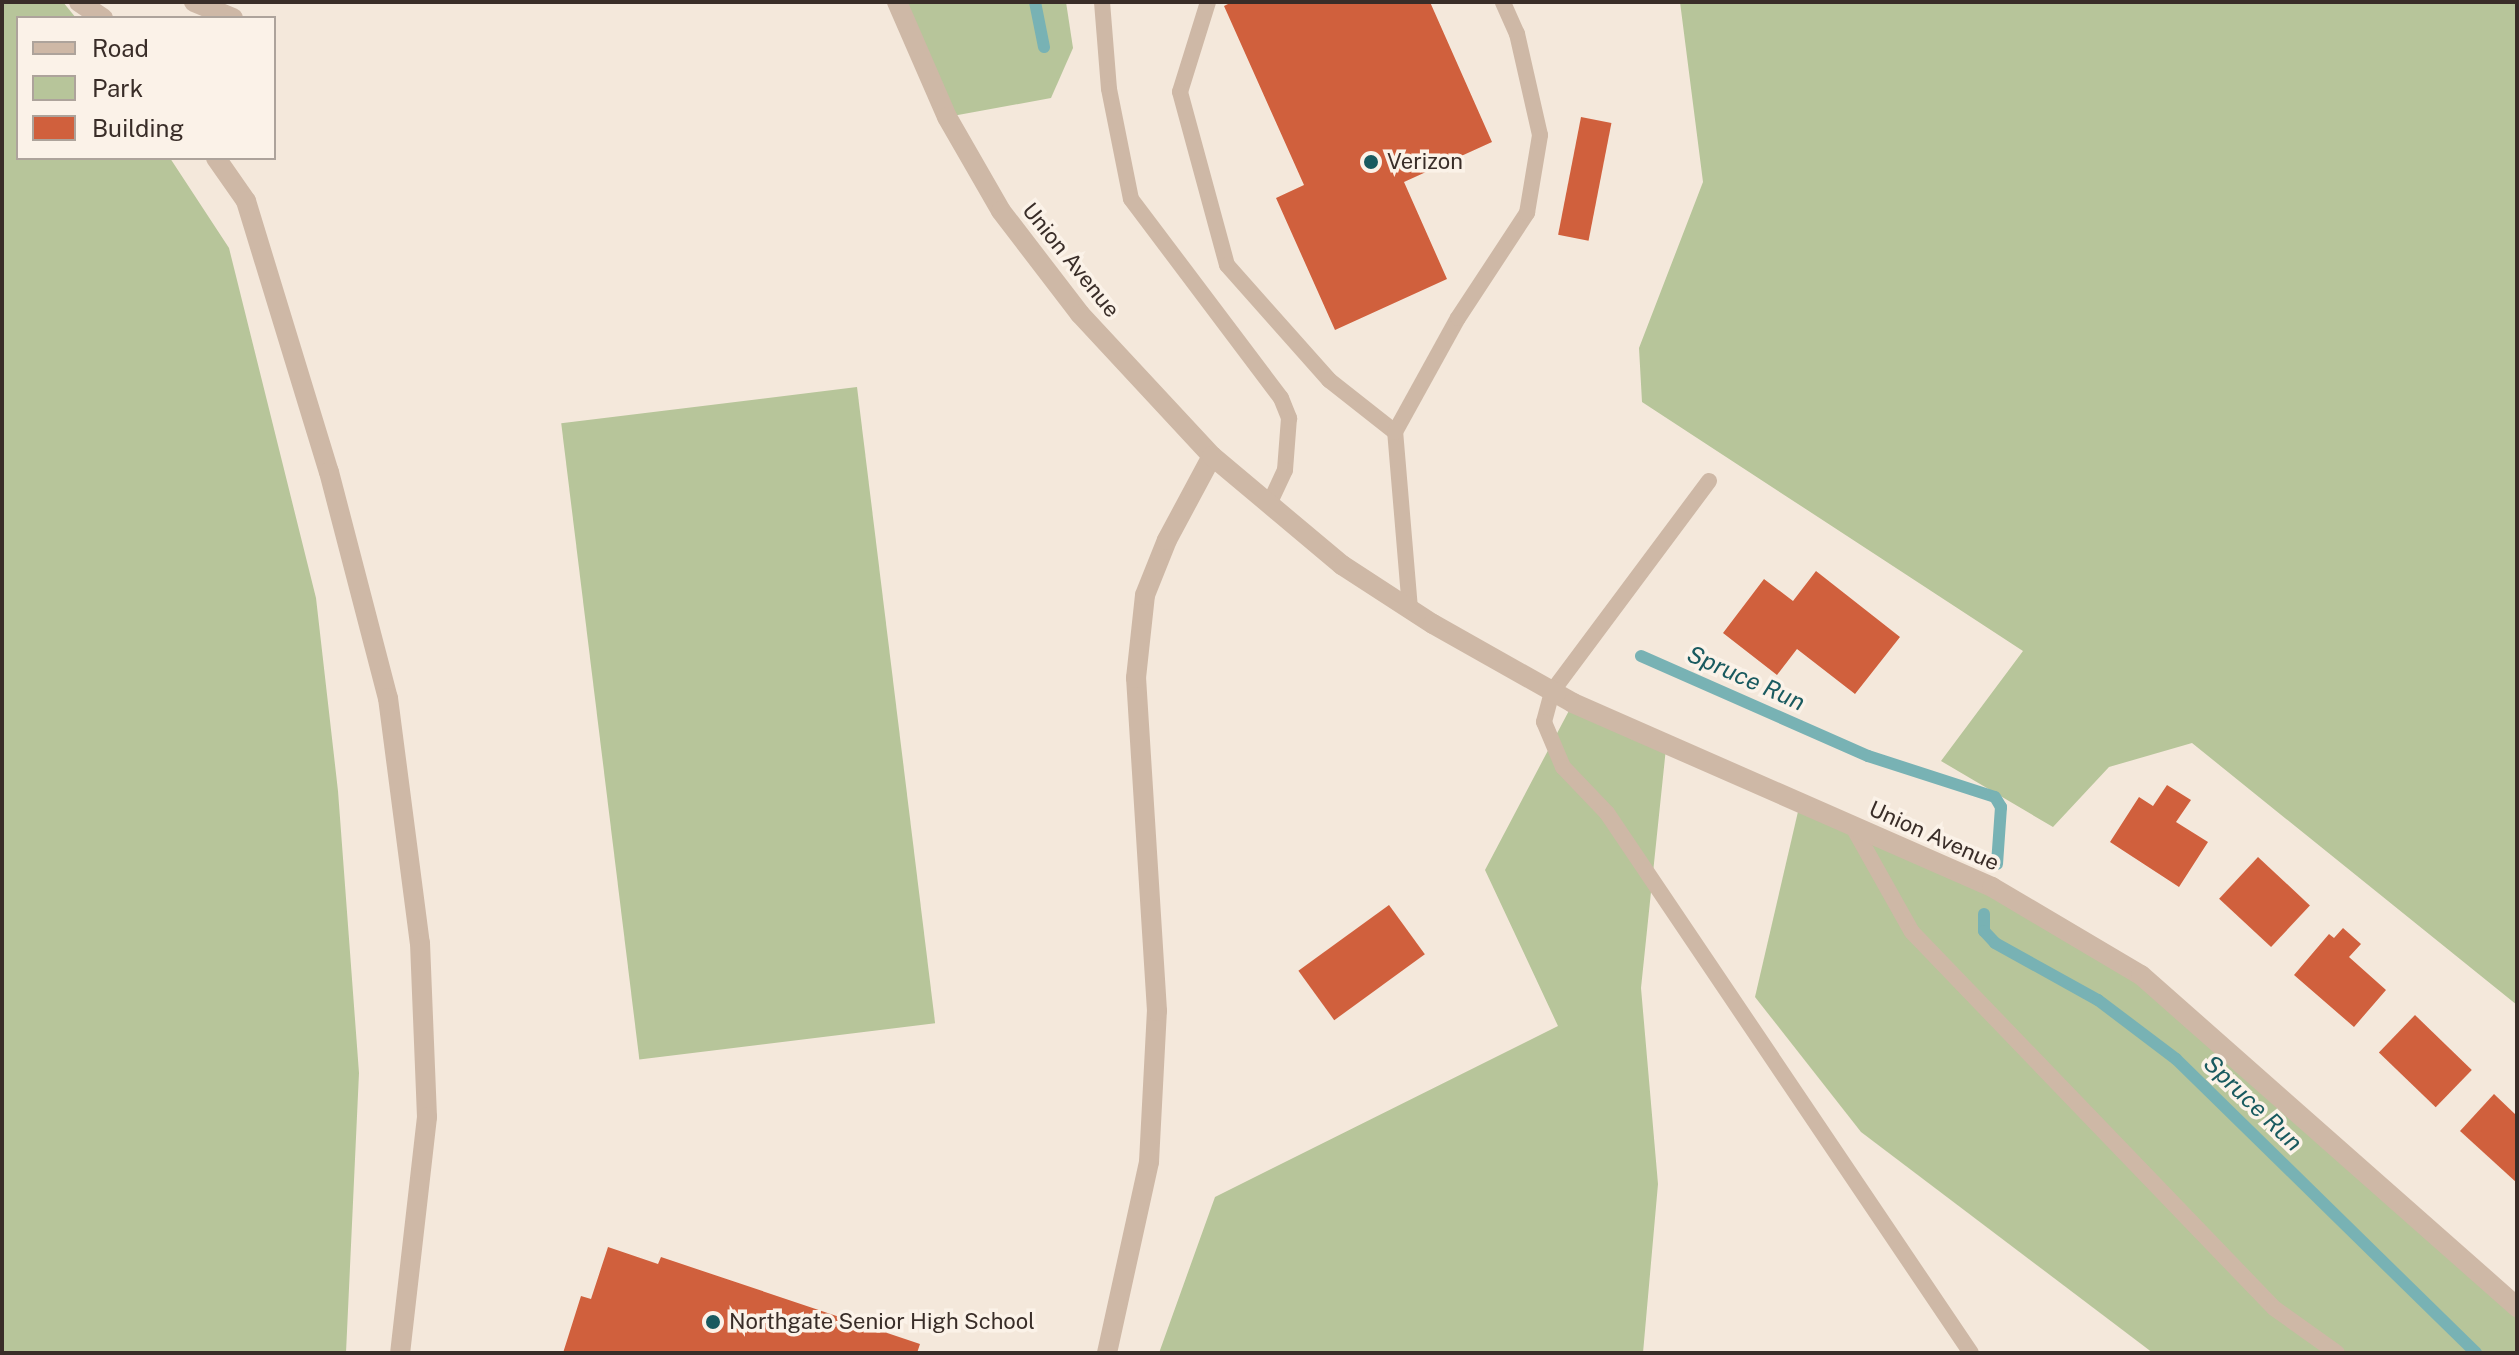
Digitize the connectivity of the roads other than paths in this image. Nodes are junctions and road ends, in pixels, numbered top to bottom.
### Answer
1 (79, 2) edge
2 (194, 2) edge
3 (897, 2) edge
4 (1102, 2) edge
5 (1208, 2) edge
6 (1503, 2) edge
7 (100, 16) edge
8 (228, 16) edge
9 (217, 160) edge
10 (1395, 432) junction
11 (1212, 456) junction
12 (1709, 481) dead end
13 (1269, 504) junction
14 (1410, 609) junction
15 (1552, 692) junction
16 (1853, 827) junction
17 (2517, 1307) edge
18 (400, 1353) edge
19 (1107, 1353) edge
20 (1971, 1353) edge
21 (2337, 1353) edge

1 - 7 street
2 - 8 street
3 - 11 street, Union Avenue
4 - 13 lane
5 - 10 lane
6 - 10 lane
9 - 18 street
10 - 14 lane
11 - 13 street, Union Avenue
11 - 19 street
12 - 15 lane
13 - 14 street, Union Avenue
14 - 15 street, Union Avenue
15 - 16 street, Union Avenue
15 - 20 lane
16 - 17 street, Union Avenue
16 - 21 lane

